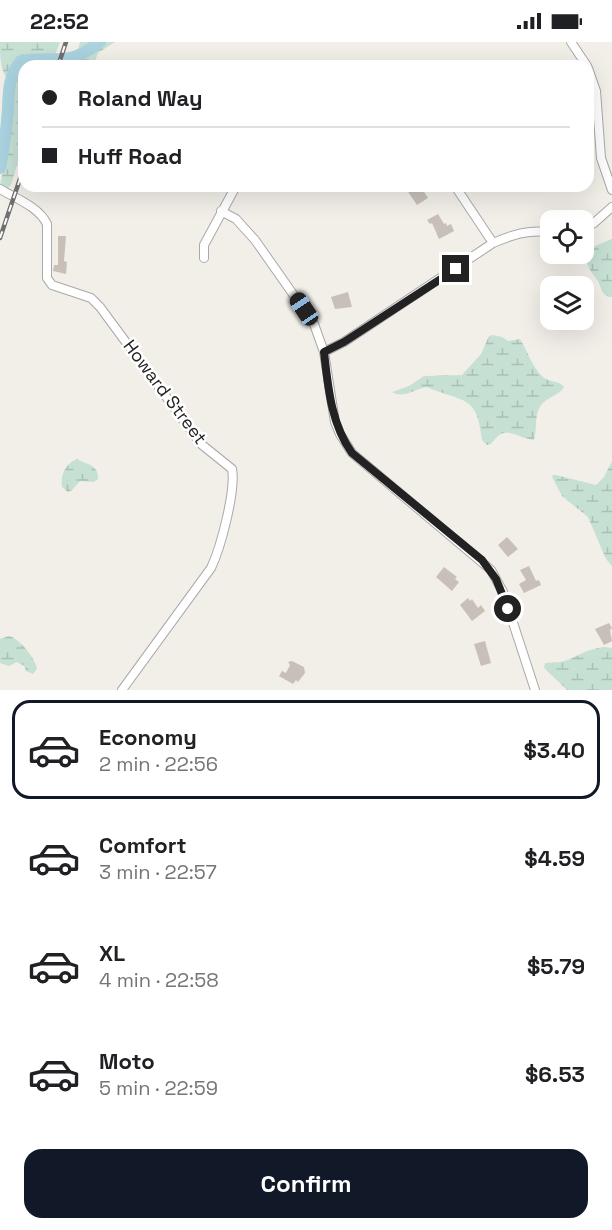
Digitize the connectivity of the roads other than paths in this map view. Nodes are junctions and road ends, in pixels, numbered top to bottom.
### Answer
1 (571, 42) edge
2 (583, 60) edge
3 (594, 85) edge
4 (0, 189) edge
5 (612, 190) edge
6 (232, 192) edge
7 (459, 192) edge
8 (612, 207) edge
9 (221, 211) junction
10 (594, 222) edge
11 (540, 231) edge
12 (493, 243) junction
13 (204, 258) dead end
14 (324, 352) junction
15 (122, 690) edge
16 (535, 690) edge

1 - 2 street
3 - 5 street
4 - 15 street, Howard Street
6 - 9 street
7 - 12 street
8 - 10 street
9 - 13 street
9 - 14 street
11 - 12 street
12 - 14 street
14 - 16 street

